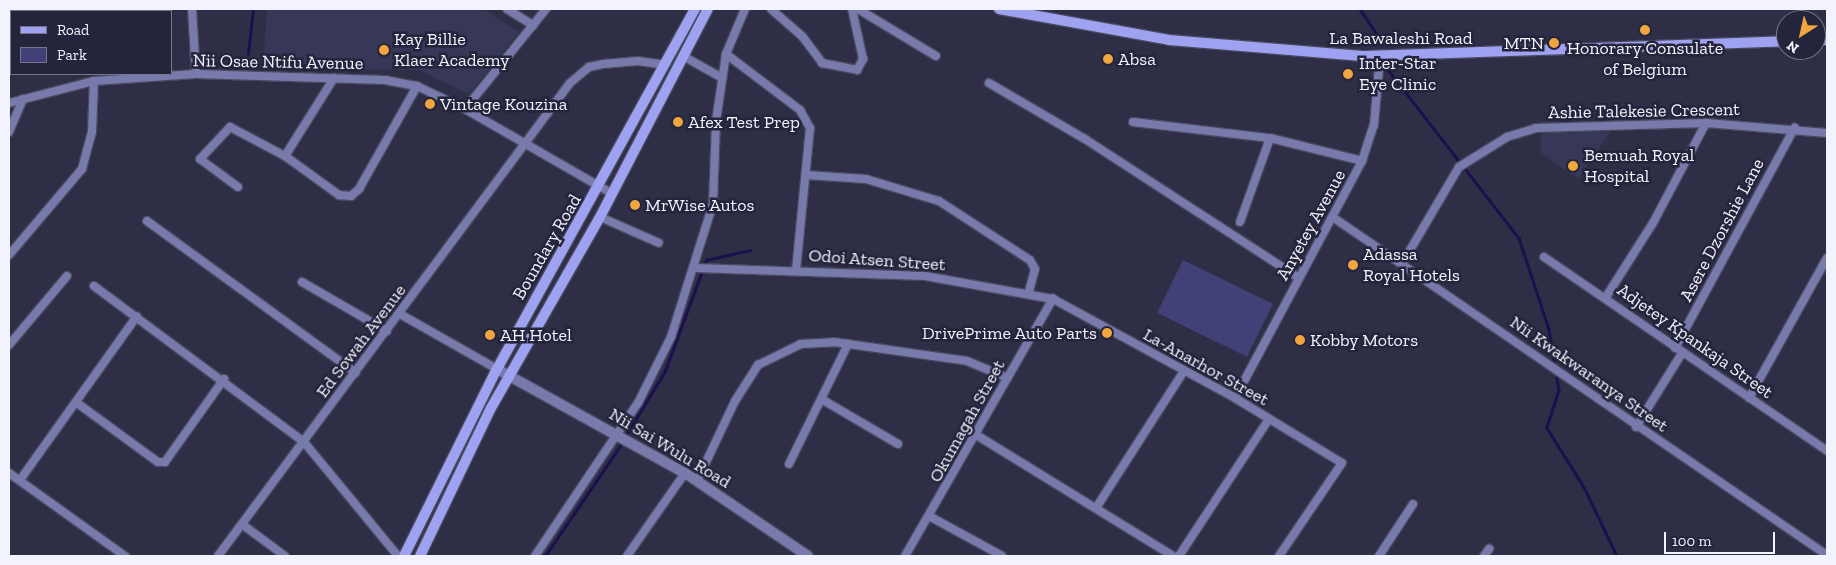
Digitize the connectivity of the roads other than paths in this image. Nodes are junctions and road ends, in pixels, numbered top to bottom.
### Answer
1 (192, 9) edge
2 (507, 9) edge
3 (546, 9) edge
4 (695, 9) edge
5 (708, 9) edge
6 (745, 9) edge
7 (771, 9) edge
8 (852, 9) edge
9 (858, 9) edge
10 (999, 9) edge
11 (1017, 11) edge
12 (533, 25) junction
13 (1776, 41) edge
14 (726, 54) junction
15 (683, 56) junction
16 (936, 56) dead end
17 (1380, 56) junction
18 (665, 65) junction
19 (196, 74) junction
20 (334, 78) junction
21 (722, 78) junction
22 (94, 81) junction
23 (989, 83) dead end
24 (417, 86) junction
25 (23, 98) junction
26 (9, 103) edge
27 (466, 109) junction
28 (1133, 122) dead end
29 (1706, 123) junction
30 (1794, 127) junction
31 (9, 132) edge
32 (1827, 133) edge
33 (1270, 138) junction
34 (525, 142) junction
35 (285, 156) junction
36 (1362, 160) junction
37 (806, 175) junction
38 (238, 186) dead end
39 (601, 186) junction
40 (611, 193) junction
41 (600, 217) junction
42 (1334, 218) junction
43 (147, 221) dead end
44 (1240, 222) dead end
45 (659, 243) dead end
46 (9, 255) edge
47 (1544, 257) dead end
48 (1827, 258) edge
49 (1403, 262) junction
50 (698, 269) junction
51 (796, 270) junction
52 (67, 276) dead end
53 (1299, 278) junction
54 (302, 282) dead end
55 (94, 286) dead end
56 (1029, 291) junction
57 (1606, 297) junction
58 (1053, 299) junction
59 (400, 314) junction
60 (137, 316) junction
61 (387, 331) junction
62 (848, 344) junction
63 (9, 345) edge
64 (1679, 350) junction
65 (497, 370) junction
66 (1184, 371) junction
67 (356, 373) junction
68 (511, 374) junction
69 (1008, 378) junction
70 (224, 379) junction
71 (1235, 398) junction
72 (1749, 398) junction
73 (823, 400) junction
74 (77, 403) junction
75 (1269, 419) junction
76 (1636, 427) junction
77 (616, 434) junction
78 (978, 436) junction
79 (304, 442) junction
80 (898, 444) dead end
81 (1827, 451) edge
82 (789, 464) dead end
83 (9, 473) edge
84 (685, 474) junction
85 (20, 480) junction
86 (697, 481) junction
87 (1413, 504) dead end
88 (1096, 508) junction
89 (929, 516) junction
90 (243, 525) junction
91 (1489, 549) dead end
92 (1827, 555) edge
93 (126, 556) edge
94 (218, 556) edge
95 (285, 556) edge
96 (398, 556) edge
97 (404, 556) edge
98 (420, 556) edge
99 (535, 556) edge
100 (627, 556) edge
101 (808, 556) edge
102 (905, 556) edge
103 (1002, 556) edge
104 (1173, 556) edge
105 (1179, 556) edge
106 (1279, 556) edge
107 (1379, 556) edge
108 (1484, 556) edge

1 - 19 street
2 - 12 street
3 - 12 street
4 - 18 main road, Boundary Road
5 - 15 main road, Boundary Road
6 - 14 street
7 - 8 street
9 - 16 street
10 - 11 main road, La Bawaleshi Road
11 - 17 main road, La Bawaleshi Road
12 - 27 street
13 - 17 main road, La Bawaleshi Road
14 - 21 street
14 - 37 street
15 - 21 street
15 - 40 main road, Boundary Road
17 - 36 street, Anyetey Avenue
18 - 34 street, Ed Sowah Avenue
18 - 39 main road, Boundary Road
19 - 20 street, Nii Osae Ntifu Avenue
19 - 22 street, Nii Osae Ntifu Avenue
20 - 24 street, Nii Osae Ntifu Avenue
20 - 35 street
21 - 50 street
22 - 25 street, Nii Osae Ntifu Avenue
22 - 46 street
23 - 53 street
24 - 27 street, Nii Osae Ntifu Avenue
24 - 35 street
25 - 26 street, Nii Osae Ntifu Avenue
25 - 31 street
27 - 34 street, Nii Osae Ntifu Avenue
28 - 33 street
29 - 30 street, Ashie Talekesie Crescent
29 - 49 street, Ashie Talekesie Crescent
29 - 57 street
30 - 32 street, Ashie Talekesie Crescent
30 - 64 street, Asere Dzorshie Lane
33 - 36 street
33 - 44 street
34 - 39 street, Nii Osae Ntifu Avenue
34 - 59 street, Ed Sowah Avenue
35 - 38 street
36 - 42 street, Anyetey Avenue
37 - 51 street
37 - 56 street
39 - 40 street, Nii Osae Ntifu Avenue
39 - 65 main road, Boundary Road
40 - 41 main road, Boundary Road
41 - 45 street
41 - 68 main road, Boundary Road
42 - 49 street, Nii Kwakwaranya Street
42 - 53 street, Anyetey Avenue
43 - 67 street
47 - 57 street, Adjetey Kpankaja Street
48 - 72 street
49 - 76 street, Nii Kwakwaranya Street
50 - 51 street, Odoi Atsen Street
50 - 77 street
51 - 56 street, Odoi Atsen Street
52 - 63 street
53 - 71 street, Anyetey Avenue
54 - 61 street
55 - 60 street
56 - 58 street, Odoi Atsen Street
57 - 64 street, Adjetey Kpankaja Street
58 - 66 street, La-Anarhor Street
58 - 69 street, Okumagah Street
59 - 61 street, Ed Sowah Avenue
59 - 65 street
60 - 70 street
60 - 74 street
61 - 67 street, Ed Sowah Avenue
62 - 69 street
62 - 73 street
62 - 86 street
64 - 72 street, Adjetey Kpankaja Street
64 - 76 street, Asere Dzorshie Lane
65 - 68 street, Nii Sai Wulu Road
65 - 97 main road, Boundary Road
66 - 71 street, La-Anarhor Street
66 - 88 street
67 - 79 street, Ed Sowah Avenue
68 - 77 street, Nii Sai Wulu Road
68 - 98 main road, Boundary Road
69 - 78 street, Okumagah Street
70 - 74 street
70 - 79 street
71 - 75 street, La-Anarhor Street
72 - 81 street, Adjetey Kpankaja Street
73 - 80 street
73 - 82 street
74 - 85 street
75 - 105 street
75 - 106 street, La-Anarhor Street
76 - 92 street, Nii Kwakwaranya Street
77 - 84 street, Nii Sai Wulu Road
77 - 99 street
78 - 88 street
78 - 89 street, Okumagah Street
79 - 90 street, Ed Sowah Avenue
79 - 96 street
83 - 85 street
84 - 86 street, Nii Sai Wulu Road
84 - 100 street
85 - 93 street
86 - 101 street, Nii Sai Wulu Road
87 - 107 street
88 - 104 street
89 - 102 street, Okumagah Street
89 - 103 street
90 - 94 street, Ed Sowah Avenue
90 - 95 street
91 - 108 street

